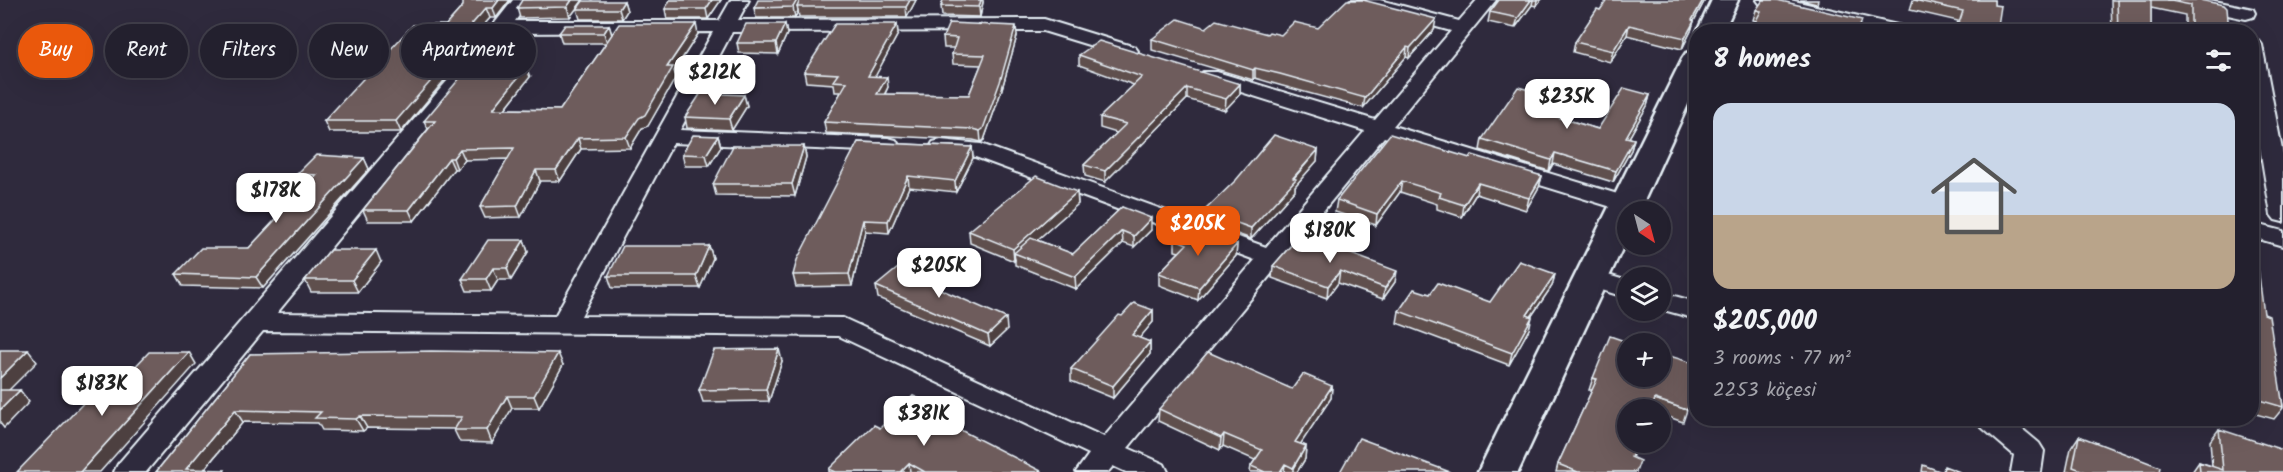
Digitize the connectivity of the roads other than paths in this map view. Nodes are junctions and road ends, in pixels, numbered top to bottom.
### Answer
1 (522, 0) edge
2 (740, 0) edge
3 (1359, 0) edge
4 (1487, 0) edge
5 (1725, 0) edge
6 (1766, 0) edge
7 (2183, 0) edge
8 (2244, 6) edge
9 (503, 24) edge
10 (1714, 24) edge
11 (1869, 24) edge
12 (2247, 24) edge
13 (726, 26) junction
14 (536, 27) edge
15 (1463, 28) junction
16 (1144, 56) edge
17 (1189, 70) edge
18 (458, 78) edge
19 (1689, 84) edge
20 (2259, 117) edge
21 (1379, 128) junction
22 (666, 136) junction
23 (1617, 201) edge
24 (1628, 201) edge
25 (2283, 215) edge
26 (1617, 223) edge
27 (2259, 232) edge
28 (2283, 238) edge
29 (1270, 257) junction
30 (1591, 278) junction
31 (1617, 286) edge
32 (1671, 303) edge
33 (1689, 309) edge
34 (255, 322) junction
35 (563, 325) junction
36 (1999, 426) edge
37 (1099, 462) edge
38 (129, 472) edge
39 (1153, 472) edge
40 (1498, 472) edge
41 (2026, 472) edge

1 - 9 street
2 - 13 street
3 - 15 street
4 - 15 street
5 - 10 main road
6 - 11 street
7 - 8 street
8 - 12 street
13 - 14 street
13 - 16 street
13 - 22 street
15 - 21 street
17 - 21 street
18 - 34 street
19 - 24 main road
20 - 25 street
21 - 23 street
21 - 29 street
22 - 29 street
22 - 35 street
26 - 30 main road
27 - 28 street
29 - 37 street
30 - 31 street
30 - 40 main road
32 - 33 street
34 - 35 street
34 - 38 street
35 - 37 street
36 - 41 street
37 - 39 street

